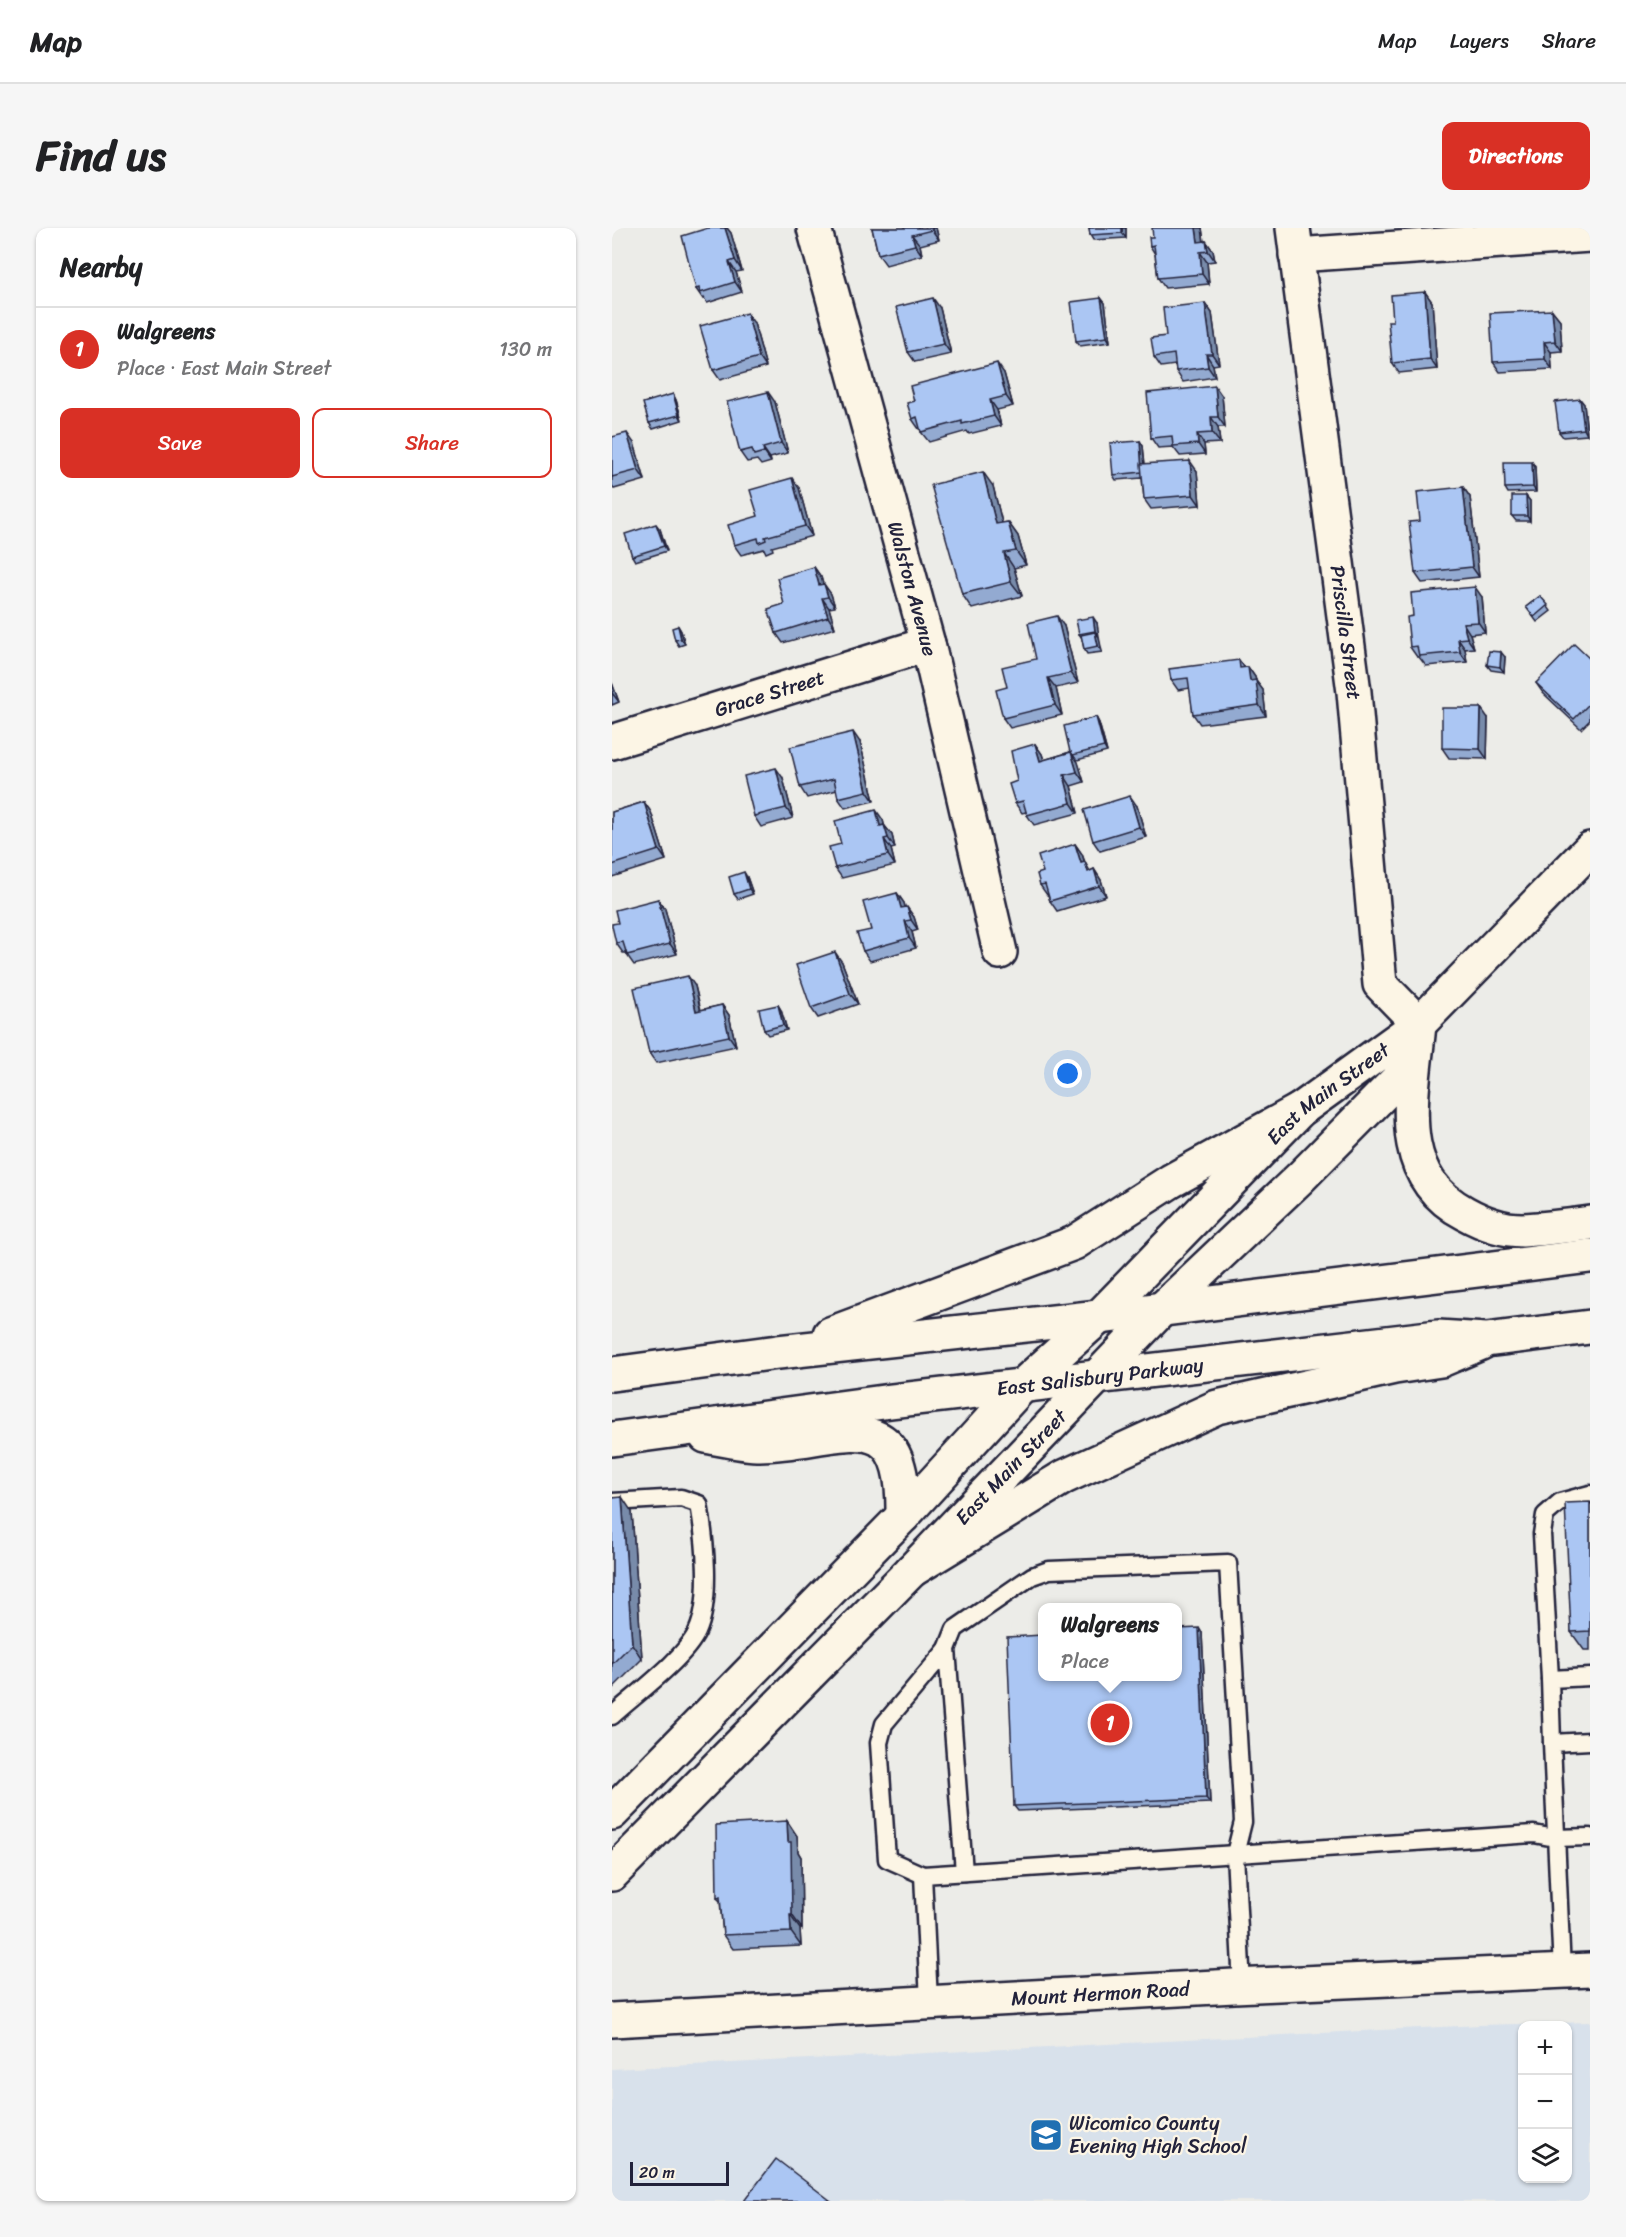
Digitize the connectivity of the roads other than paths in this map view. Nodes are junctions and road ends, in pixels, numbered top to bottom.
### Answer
1 (814, 228) edge
2 (1590, 235) edge
3 (1294, 241) edge
4 (928, 645) junction
5 (612, 742) edge
6 (1590, 849) edge
7 (1000, 952) dead end
8 (1419, 1024) junction
9 (1300, 1110) junction
10 (1590, 1223) edge
11 (1590, 1256) edge
12 (1162, 1309) junction
13 (1099, 1317) junction
14 (1590, 1327) edge
15 (1486, 1340) junction
16 (778, 1352) junction
17 (612, 1374) edge
18 (1097, 1377) junction
19 (1023, 1385) junction
20 (665, 1431) junction
21 (612, 1438) edge
22 (1590, 1494) edge
23 (612, 1502) edge
24 (903, 1516) junction
25 (912, 1570) junction
26 (948, 1649) junction
27 (1590, 1677) edge
28 (1550, 1679) junction
29 (612, 1716) edge
30 (1590, 1741) edge
31 (1552, 1743) junction
32 (614, 1808) edge
33 (1590, 1837) edge
34 (1555, 1839) junction
35 (1235, 1854) junction
36 (964, 1872) junction
37 (612, 1874) edge
38 (922, 1875) junction
39 (1576, 1971) edge
40 (1242, 1986) junction
41 (612, 1996) edge
42 (928, 2002) junction
43 (647, 2018) junction
44 (612, 2020) edge

1 - 4 main road, Walston Avenue
2 - 3 main road
3 - 8 main road, Priscilla Street
4 - 5 main road, Grace Street
4 - 7 main road, Walston Avenue
6 - 8 main road, East Main Street
8 - 9 main road, East Main Street
8 - 10 main road
8 - 12 main road, East Main Street
9 - 13 main road, East Main Street
9 - 16 main road
11 - 12 main road
12 - 13 main road
12 - 18 main road, East Main Street
13 - 16 main road
13 - 19 main road, East Main Street
14 - 15 main road, East Salisbury Parkway
15 - 18 main road, East Salisbury Parkway
15 - 25 main road
16 - 17 main road
18 - 19 main road, East Salisbury Parkway
18 - 25 main road, East Main Street
19 - 20 main road, East Salisbury Parkway
19 - 24 main road, East Main Street
20 - 21 main road, East Salisbury Parkway
20 - 24 main road
22 - 28 lane
23 - 29 lane
24 - 32 main road, East Main Street
25 - 37 main road, East Main Street
26 - 35 lane
26 - 36 lane
26 - 38 lane
27 - 28 lane
28 - 31 lane
30 - 31 lane
31 - 34 lane
33 - 34 lane
34 - 35 lane
34 - 39 lane
35 - 36 lane
35 - 40 lane
36 - 38 lane
38 - 42 lane
39 - 40 main road, Mount Hermon Road
40 - 42 main road, Mount Hermon Road
41 - 43 main road
42 - 43 main road, Mount Hermon Road
43 - 44 main road, Mount Hermon Road

